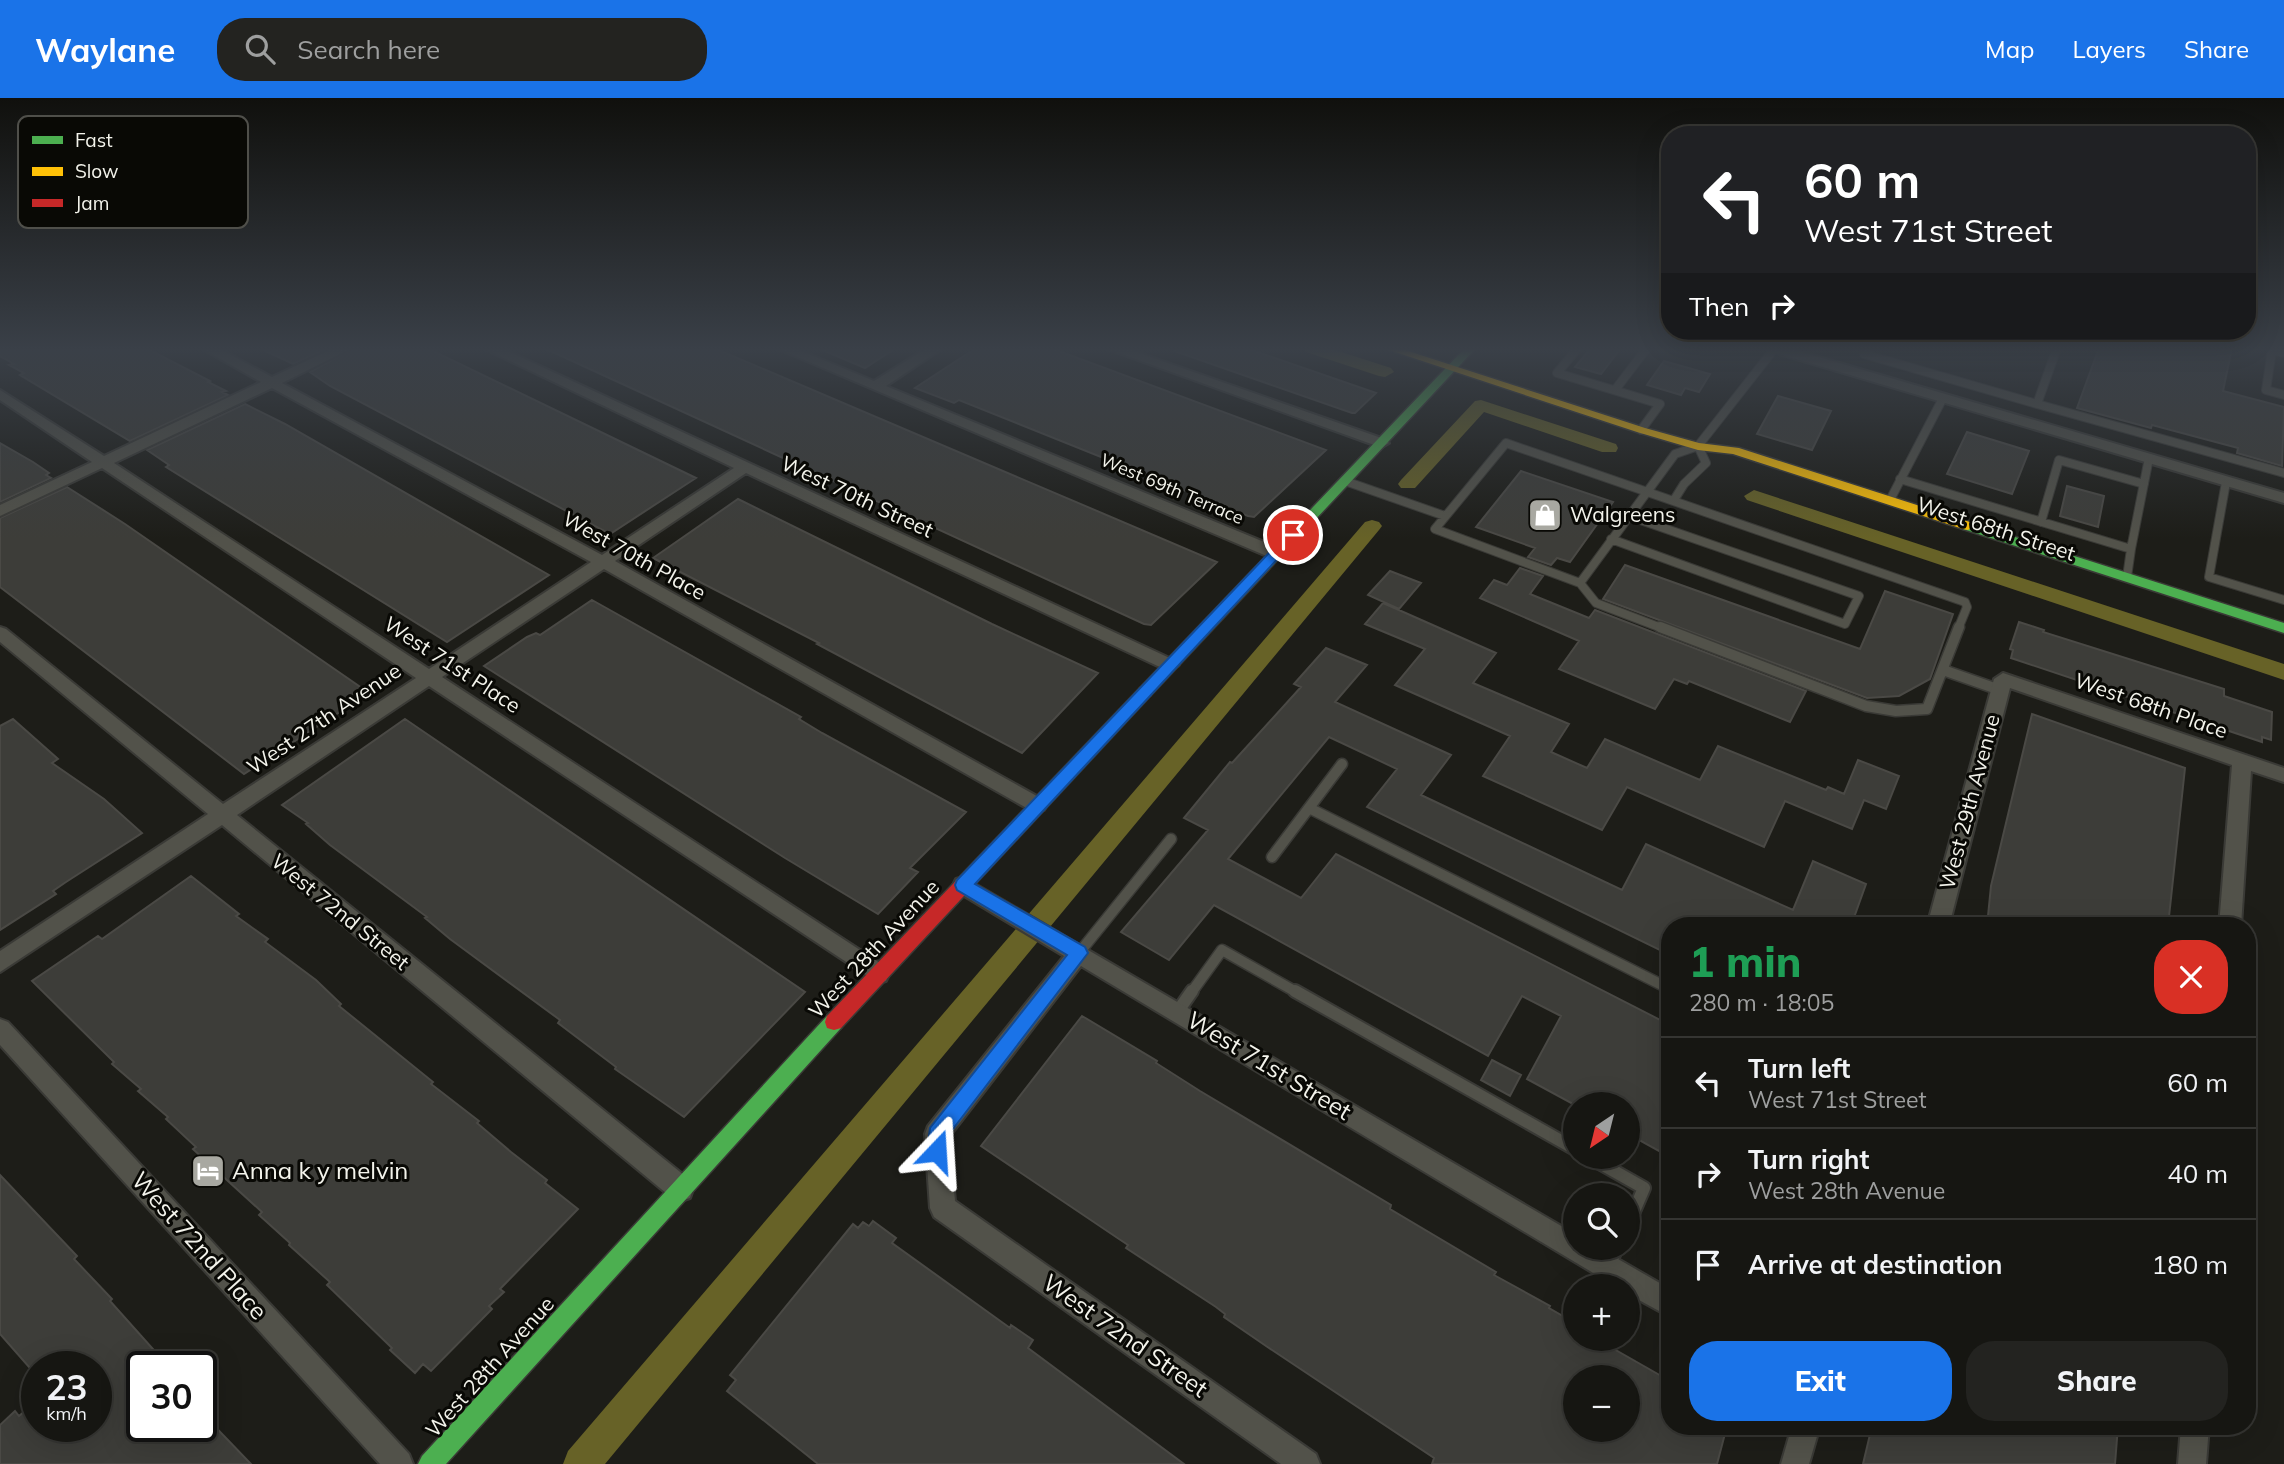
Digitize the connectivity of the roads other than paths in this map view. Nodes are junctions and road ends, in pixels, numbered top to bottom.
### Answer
1 (26, 412) edge
2 (210, 412) edge
3 (324, 412) edge
4 (625, 412) edge
5 (938, 412) edge
6 (1293, 412) edge
7 (1411, 412) edge
8 (1584, 412) edge
9 (1654, 412) edge
10 (1725, 412) edge
11 (1936, 412) edge
12 (1990, 412) edge
13 (2065, 412) edge
14 (1641, 430) junction
15 (1381, 443) junction
16 (1698, 446) junction
17 (2149, 458) junction
18 (103, 463) junction
19 (744, 468) junction
20 (2284, 472) edge
21 (1900, 479) junction
22 (1345, 481) junction
23 (2225, 482) junction
24 (2144, 484) junction
25 (1647, 491) junction
26 (2284, 498) edge
27 (1674, 500) junction
28 (1890, 500) junction
29 (0, 511) edge
30 (1445, 516) junction
31 (1629, 516) junction
32 (2041, 522) junction
33 (1611, 539) junction
34 (2131, 548) junction
35 (1275, 553) junction
36 (602, 561) junction
37 (2127, 577) junction
38 (1580, 583) junction
39 (2284, 593) edge
40 (2284, 599) edge
41 (2160, 605) dead end
42 (2284, 628) edge
43 (0, 633) edge
44 (1170, 666) junction
45 (1944, 670) junction
46 (429, 677) junction
47 (2001, 685) junction
48 (2242, 761) junction
49 (1342, 764) dead end
50 (2284, 775) edge
51 (1037, 805) junction
52 (1309, 808) junction
53 (221, 815) junction
54 (1171, 839) dead end
55 (1272, 857) dead end
56 (963, 885) junction
57 (1940, 917) edge
58 (2231, 917) edge
59 (1079, 953) junction
60 (0, 963) edge
61 (878, 974) junction
62 (1661, 984) edge
63 (1178, 1012) junction
64 (0, 1029) edge
65 (1563, 1142) edge
66 (1610, 1169) edge
67 (1635, 1183) edge
68 (681, 1189) junction
69 (1563, 1241) edge
70 (1616, 1260) edge
71 (1661, 1297) edge
72 (1803, 1435) edge
73 (2194, 1435) edge
74 (399, 1464) edge
75 (430, 1464) edge
76 (1306, 1464) edge
77 (1795, 1464) edge
78 (2192, 1464) edge

1 - 18 street, West 71st Place
2 - 18 street
3 - 36 street, West 70th Place
4 - 19 street, West 70th Street
5 - 35 street, West 69th Terrace
6 - 15 street
7 - 15 main road, West 28th Avenue
8 - 14 main road, West 68th Street
9 - 14 lane
10 - 16 lane
11 - 21 lane
12 - 17 street
13 - 20 lane
14 - 16 main road, West 68th Street
15 - 22 main road, West 28th Avenue
16 - 25 lane
16 - 27 lane
16 - 28 main road, West 68th Street
16 - 41 main road, West 68th Street
17 - 23 street
17 - 24 lane
18 - 29 street
18 - 46 street, West 71st Place
19 - 36 street, West 27th Avenue
19 - 44 street, West 70th Street
21 - 28 lane
21 - 32 lane
22 - 30 lane
22 - 35 main road, West 28th Avenue
23 - 26 street
23 - 40 lane
24 - 32 lane
24 - 34 lane
25 - 27 lane
25 - 30 lane
25 - 31 lane
27 - 45 lane
28 - 37 main road, West 68th Street
30 - 38 lane
31 - 33 lane
31 - 33 lane
32 - 34 lane
33 - 38 lane
34 - 37 lane
35 - 44 main road, West 28th Avenue
36 - 46 street, West 27th Avenue
36 - 51 street, West 70th Place
37 - 42 main road, West 68th Street
38 - 45 lane
39 - 40 lane
43 - 53 street, West 72nd Street
44 - 51 main road, West 28th Avenue
45 - 47 lane
46 - 53 street, West 27th Avenue
46 - 61 street, West 71st Place
47 - 48 street, West 68th Place
47 - 57 street, West 29th Avenue
48 - 50 street, West 68th Place
48 - 58 street
49 - 52 lane
51 - 56 main road, West 28th Avenue
52 - 55 lane
52 - 62 lane
53 - 60 street, West 27th Avenue
53 - 68 street, West 72nd Street
54 - 59 lane
56 - 59 street, West 71st Street
56 - 61 main road, West 28th Avenue
59 - 63 street, West 71st Street
59 - 76 street, West 72nd Street
61 - 68 main road, West 28th Avenue
63 - 65 lane
63 - 69 street, West 71st Street
64 - 74 street, West 72nd Place
66 - 67 lane
68 - 75 main road, West 28th Avenue
70 - 71 street, West 71st Street
72 - 77 street
73 - 78 street

